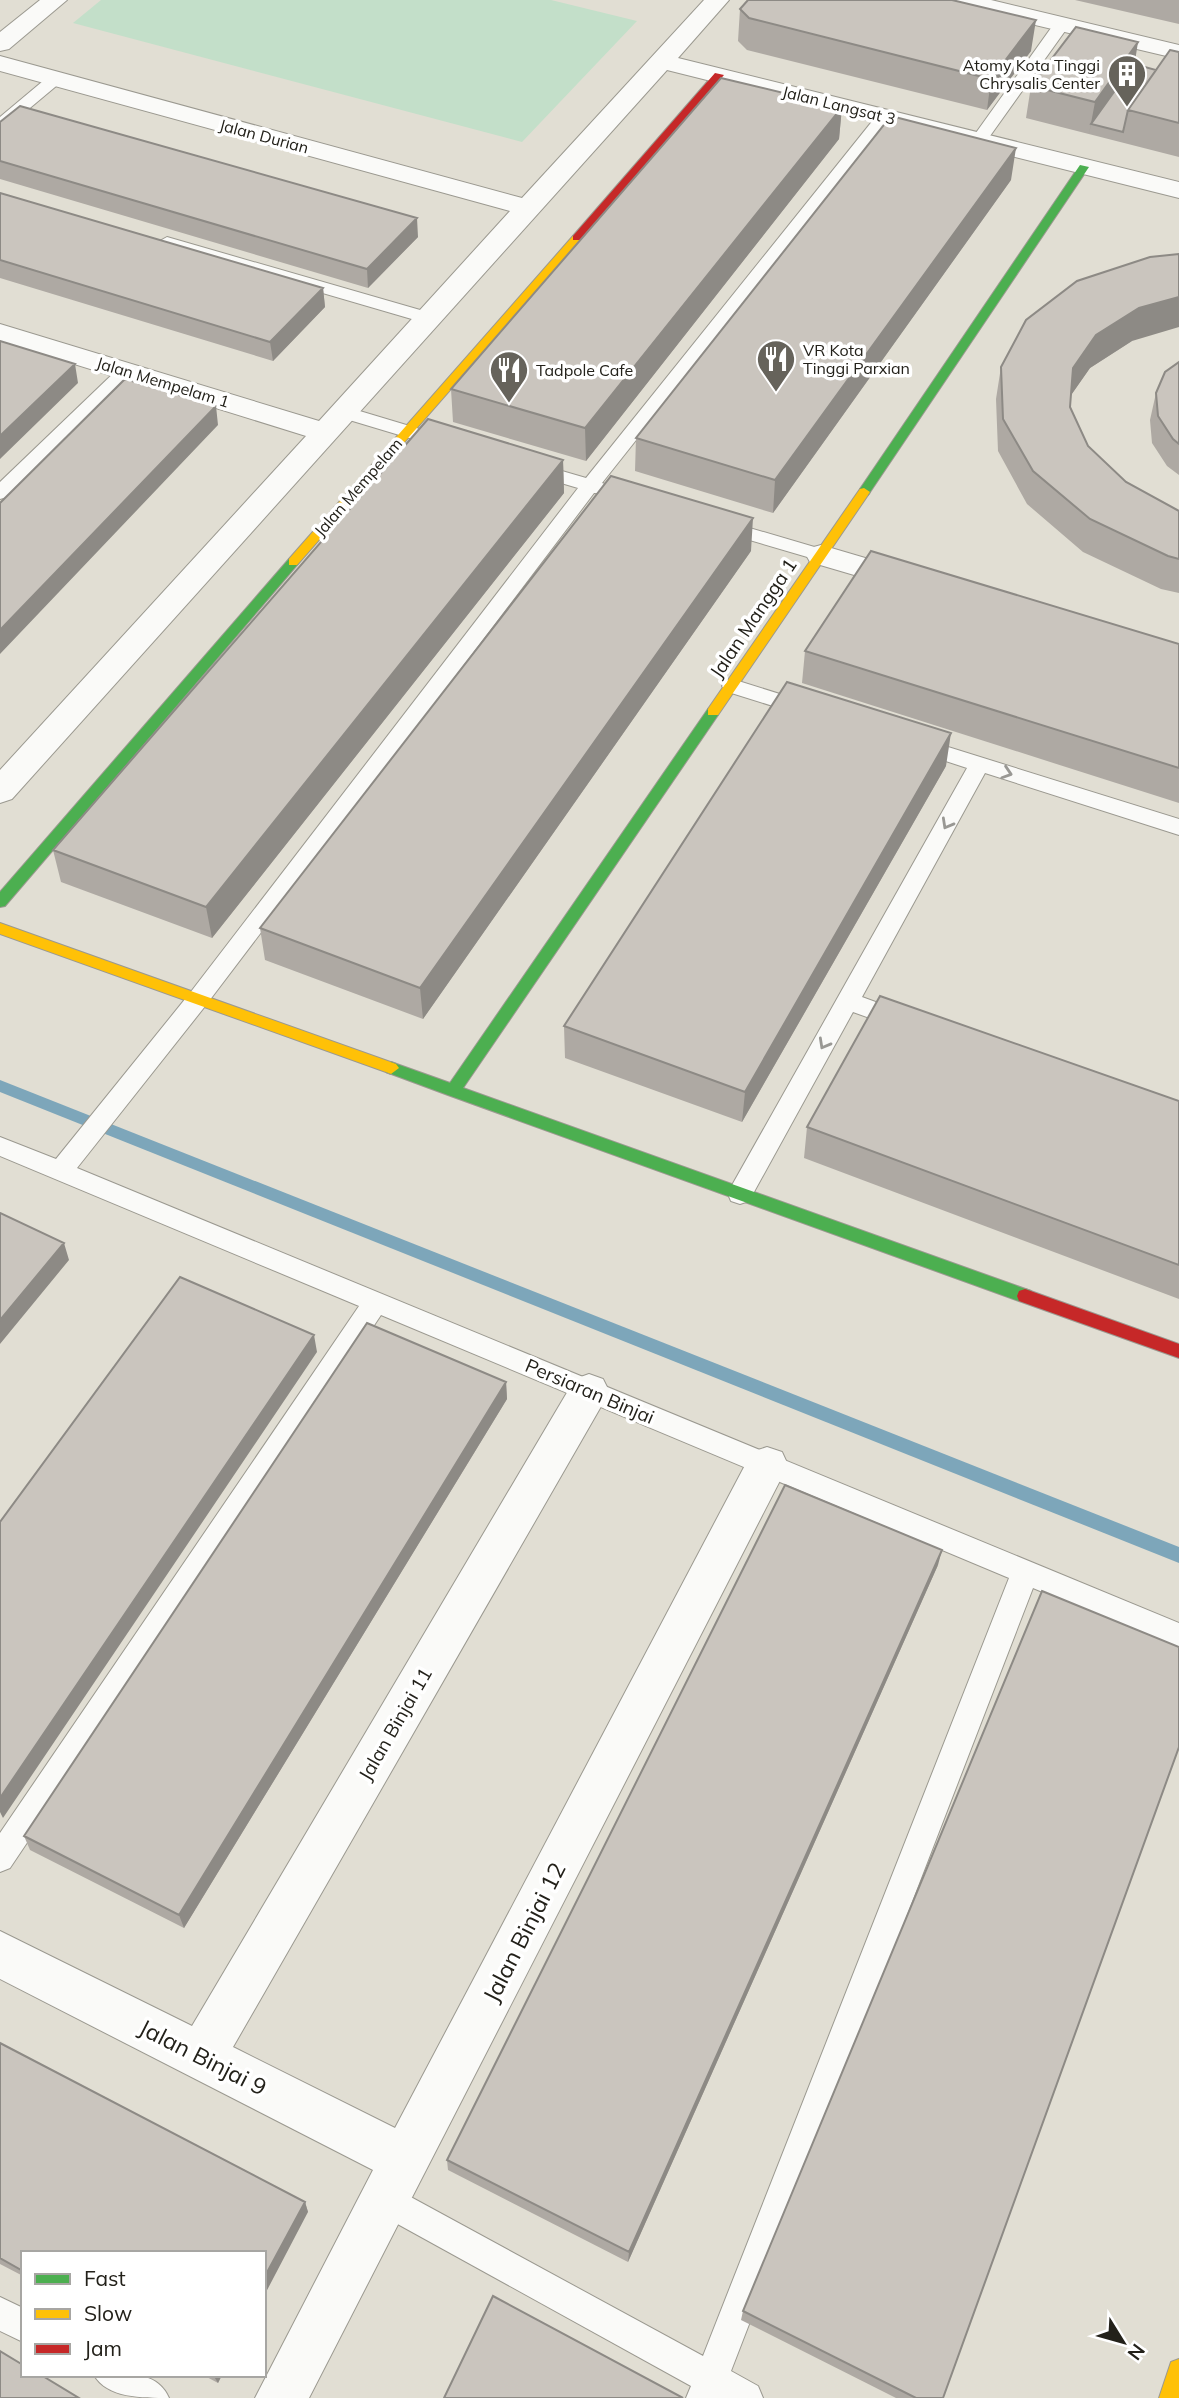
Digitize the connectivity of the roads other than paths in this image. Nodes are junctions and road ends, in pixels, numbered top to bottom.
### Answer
1 (55, 0) edge
2 (717, 0) edge
3 (960, 0) edge
4 (1062, 24) junction
5 (0, 44) edge
6 (1179, 52) edge
7 (662, 61) junction
8 (0, 63) edge
9 (719, 75) junction
10 (55, 79) junction
11 (884, 117) junction
12 (0, 125) edge
13 (979, 140) junction
14 (1084, 167) junction
15 (1179, 190) edge
16 (528, 208) junction
17 (147, 237) edge
18 (428, 318) junction
19 (0, 332) edge
20 (126, 371) junction
21 (334, 422) junction
22 (407, 431) junction
23 (446, 443) edge
24 (511, 462) edge
25 (590, 486) junction
26 (0, 493) edge
27 (628, 498) edge
28 (706, 521) edge
29 (821, 555) junction
30 (941, 590) edge
31 (732, 686) junction
32 (823, 715) edge
33 (902, 740) edge
34 (980, 764) junction
35 (0, 791) edge
36 (1179, 827) edge
37 (0, 902) edge
38 (0, 928) edge
39 (198, 999) junction
40 (848, 1002) junction
41 (921, 1027) edge
42 (453, 1091) junction
43 (0, 1147) edge
44 (60, 1171) junction
45 (740, 1194) junction
46 (376, 1302) junction
47 (1179, 1351) edge
48 (589, 1391) junction
49 (767, 1465) junction
50 (1026, 1572) junction
51 (1179, 1636) edge
52 (0, 1858) edge
53 (0, 1954) edge
54 (201, 2056) junction
55 (395, 2180) junction
56 (0, 2313) edge
57 (21, 2325) edge
58 (115, 2377) edge
59 (707, 2388) edge
60 (152, 2398) edge
61 (281, 2398) edge
62 (746, 2398) edge

1 - 5 street
2 - 7 street
3 - 4 street
4 - 6 street
4 - 13 lane
7 - 9 street, Jalan Langsat 3
7 - 16 street
8 - 10 street, Jalan Durian
9 - 11 street, Jalan Langsat 3
9 - 22 street, Jalan Mempelam
10 - 12 lane
10 - 16 street, Jalan Durian
11 - 13 street, Jalan Langsat 3
11 - 25 lane
13 - 14 street, Jalan Langsat 3
14 - 15 street, Jalan Langsat 3
14 - 29 street, Jalan Mangga 1
16 - 18 street
17 - 18 lane
18 - 21 street
19 - 20 street, Jalan Mempelam 1
20 - 21 street, Jalan Mempelam 1
20 - 26 lane
21 - 22 lane
21 - 35 street
22 - 23 lane
22 - 37 street, Jalan Mempelam
24 - 25 lane
25 - 27 lane
25 - 39 lane
28 - 29 lane
29 - 30 street
29 - 31 street, Jalan Mangga 1
31 - 32 lane
31 - 42 street, Jalan Mangga 1
33 - 34 lane
34 -> 36 lane
34 -> 40 lane
38 - 39 street
39 - 42 street
39 - 44 lane
40 - 41 lane
40 -> 45 lane
42 - 45 street
43 - 44 lane, Persiaran Binjai
44 - 46 lane, Persiaran Binjai
45 - 47 street
46 - 48 lane, Persiaran Binjai
46 - 52 lane
48 - 49 lane, Persiaran Binjai
48 - 54 street, Jalan Binjai 11
49 - 50 lane, Persiaran Binjai
49 - 55 street, Jalan Binjai 12
50 - 51 lane, Persiaran Binjai
50 - 59 lane
53 - 54 street, Jalan Binjai 9
54 - 55 street, Jalan Binjai 9
55 - 59 lane
55 - 61 street, Jalan Binjai 12
56 - 57 lane
58 - 60 lane
59 - 62 lane

